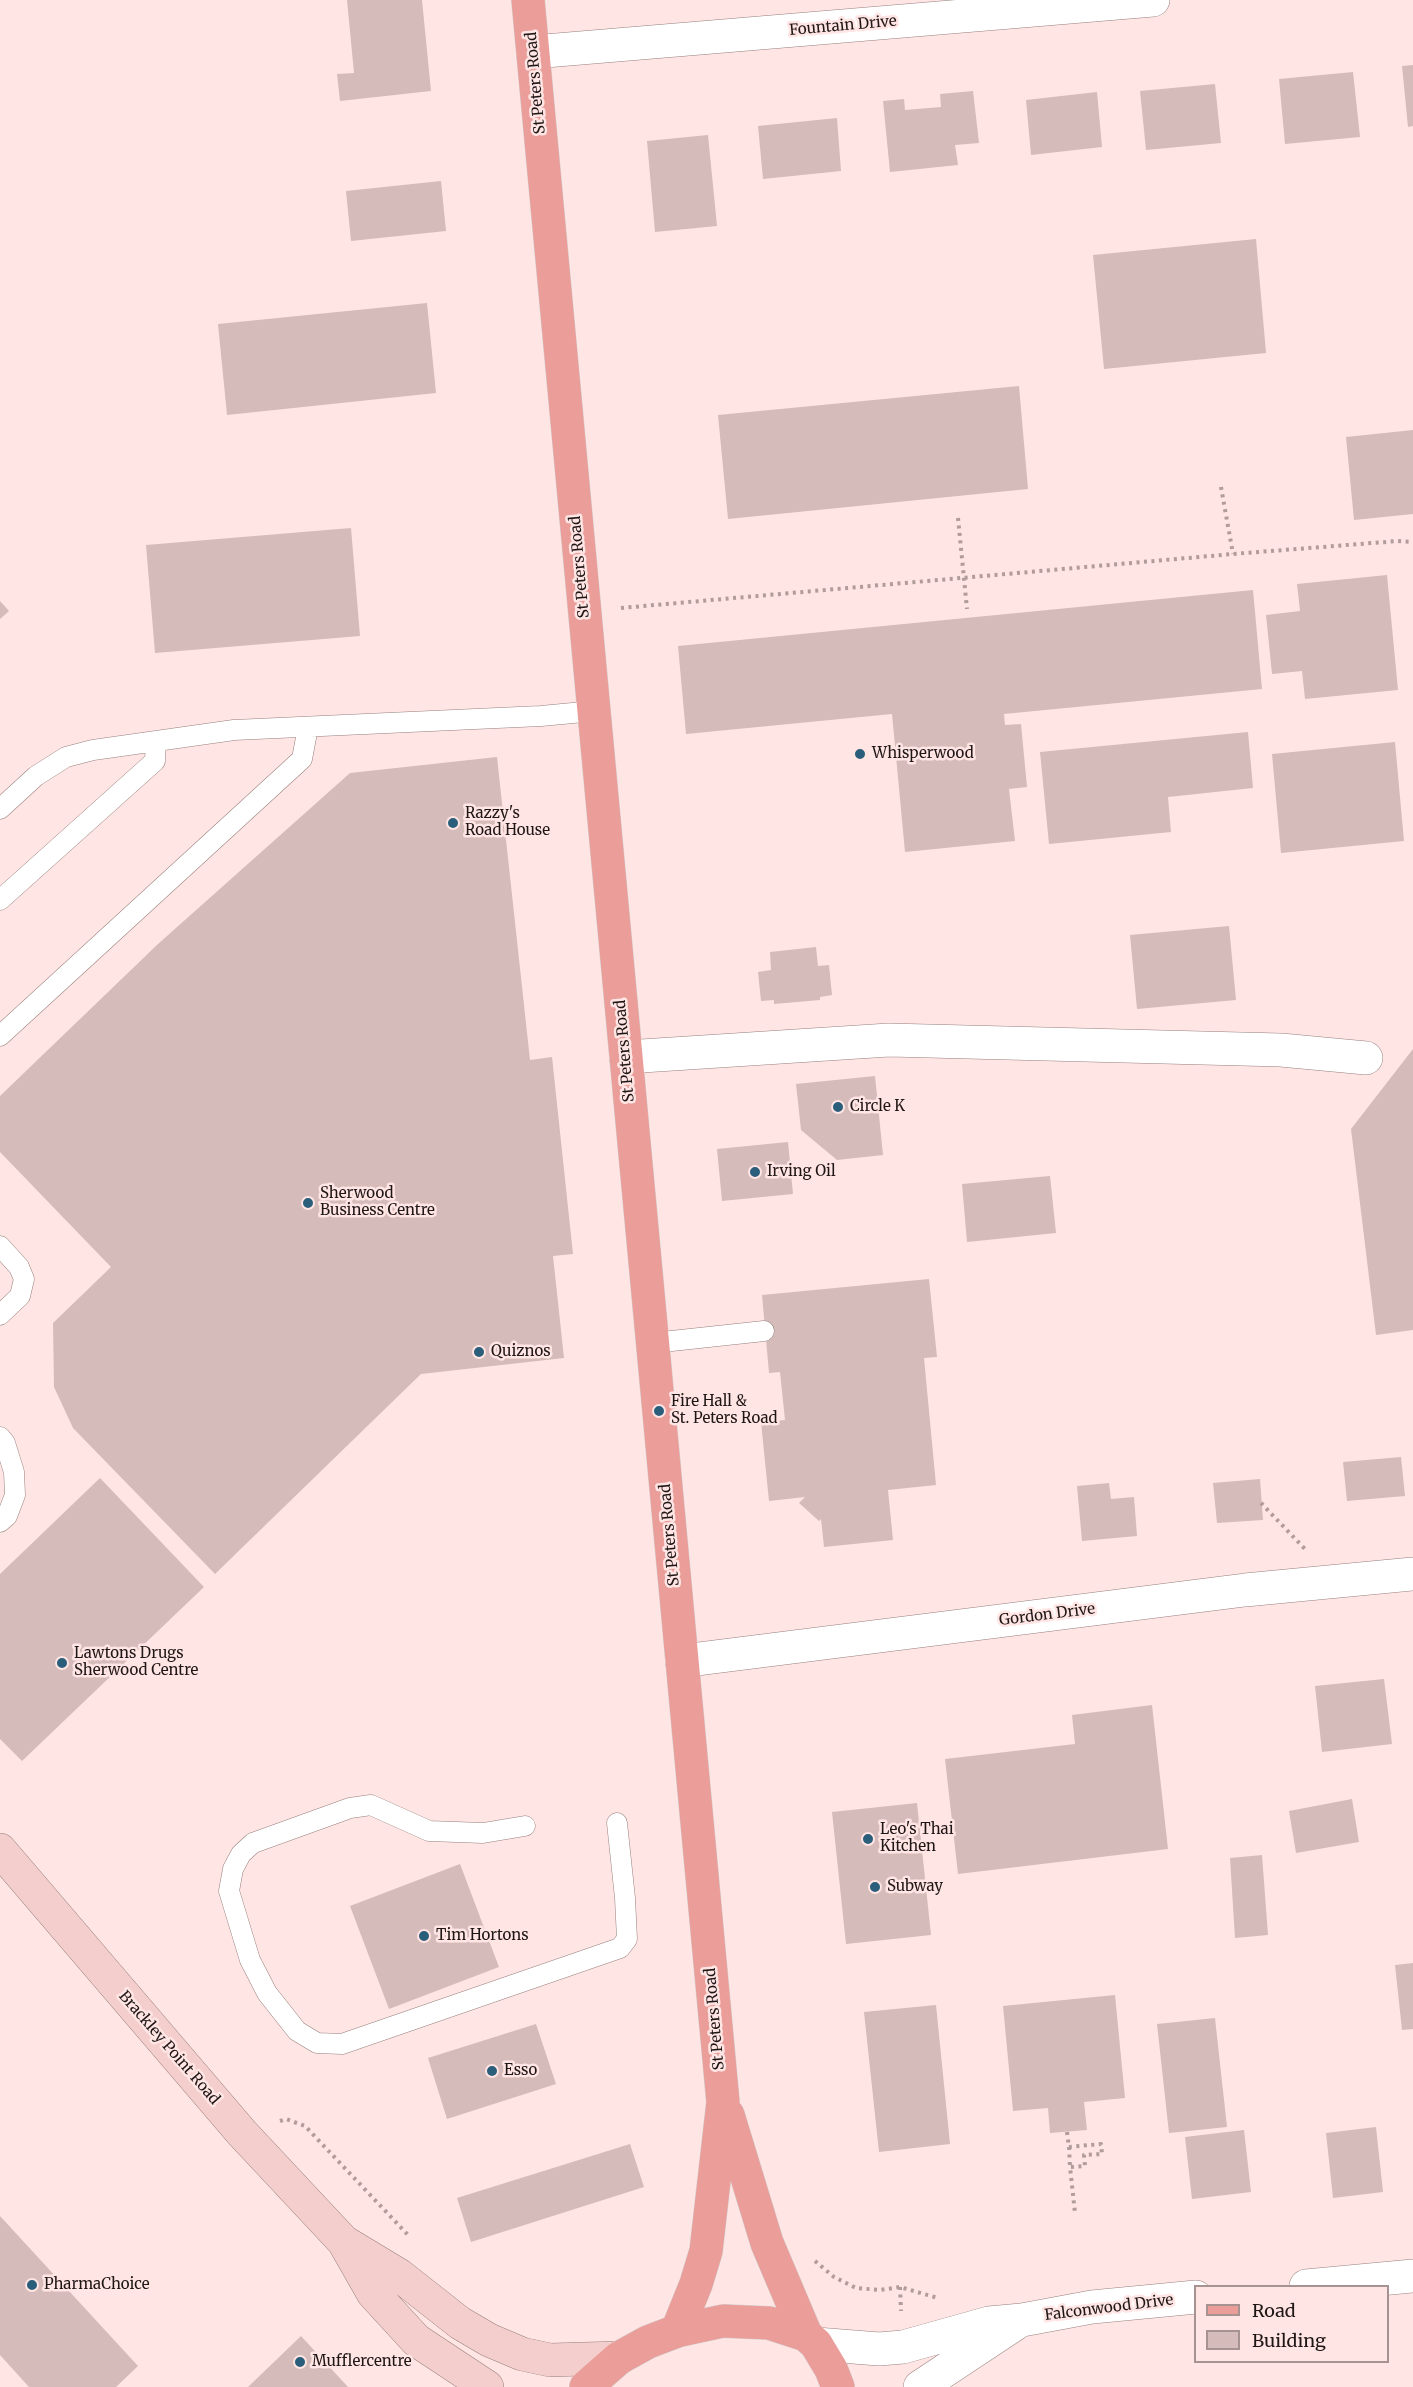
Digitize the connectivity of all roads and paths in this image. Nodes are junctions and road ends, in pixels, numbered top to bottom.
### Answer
1 (528, 0) edge
2 (1153, 0) edge
3 (533, 52) junction
4 (1221, 487) dead end
5 (958, 518) dead end
6 (1413, 542) edge
7 (1233, 554) junction
8 (964, 578) junction
9 (967, 609) dead end
10 (585, 612) junction
11 (594, 711) junction
12 (308, 727) junction
13 (156, 741) junction
14 (0, 809) edge
15 (0, 900) edge
16 (0, 1036) edge
17 (626, 1057) junction
18 (1366, 1058) dead end
19 (0, 1246) edge
20 (0, 1315) edge
21 (764, 1331) dead end
22 (653, 1343) junction
23 (0, 1437) edge
24 (1261, 1503) dead end
25 (0, 1522) edge
26 (1413, 1574) edge
27 (1313, 1583) junction
28 (682, 1661) junction
29 (617, 1823) dead end
30 (525, 1826) dead end
31 (0, 1850) edge
32 (723, 2102) junction
33 (1067, 2132) dead end
34 (242, 2133) junction
35 (1069, 2147) junction
36 (1070, 2167) junction
37 (1075, 2213) dead end
38 (344, 2242) junction
39 (416, 2244) dead end
40 (812, 2258) dead end
41 (1413, 2276) edge
42 (1317, 2285) edge
43 (900, 2287) dead end
44 (1194, 2297) edge
45 (1022, 2320) junction
46 (677, 2331) junction
47 (811, 2339) junction
48 (416, 2340) junction
49 (619, 2358) junction
50 (441, 2387) edge
51 (487, 2387) edge
52 (586, 2387) edge
53 (838, 2387) edge
54 (920, 2387) edge

1 - 3 main road, St Peters Road
2 - 3 street, Fountain Drive
3 - 10 main road, St Peters Road
4 - 7 path
5 - 8 path
6 - 7 path
7 - 8 path
8 - 9 path
8 - 10 path
10 - 11 main road, St Peters Road
11 - 12 lane
11 - 17 main road, St Peters Road
12 - 13 lane
12 - 16 lane
13 - 14 lane
13 - 15 lane
17 - 18 street
17 - 22 main road, St Peters Road
19 - 20 lane
21 - 22 lane
22 - 28 main road, St Peters Road
23 - 25 lane
24 - 27 path
26 - 27 street, Gordon Drive
27 - 28 street, Gordon Drive
28 - 32 main road, St Peters Road
29 - 30 lane
31 - 34 main road, Brackley Point Road
32 - 46 main road, St Peters Road
32 - 47 main road, St Peters Road
33 - 35 path
34 - 38 main road, Brackley Point Road
34 - 39 path
35 - 36 path
35 - 36 path
36 - 37 path
38 - 48 main road, Brackley Point Road
38 - 49 main road, Brackley Point Road
40 - 43 path
41 - 42 street
44 - 45 street, Falconwood Drive
45 - 47 street, Falconwood Drive
45 - 54 street, Falconwood Drive
46 - 47 main road
46 - 49 main road
47 - 53 main road, St Peters Road
48 - 50 main road
48 - 51 main road, Brackley Point Road
49 - 52 main road

